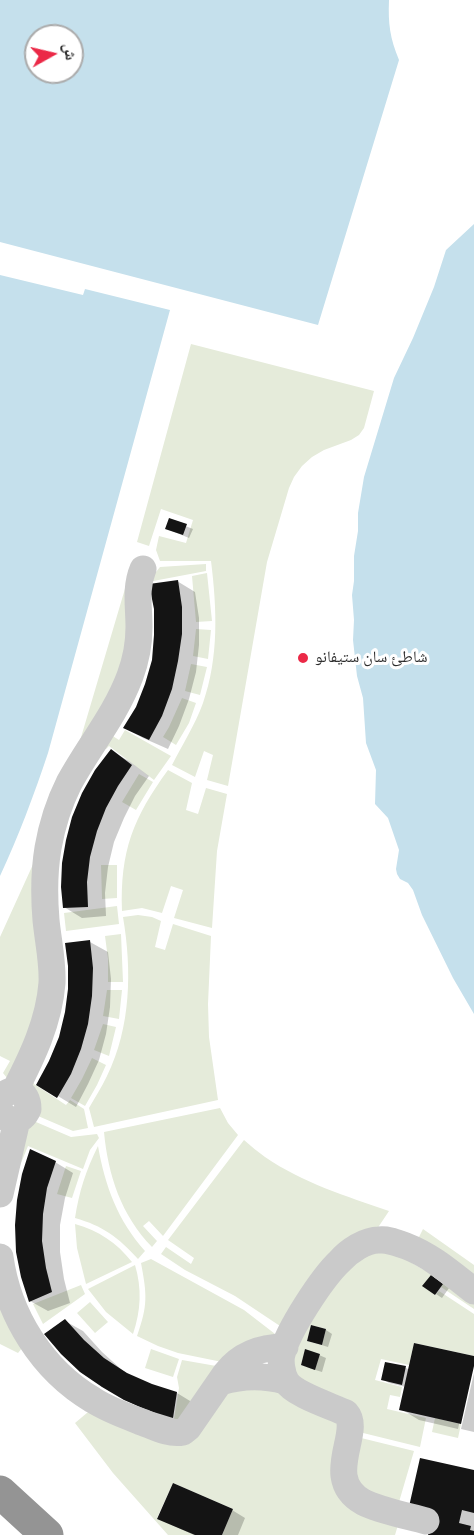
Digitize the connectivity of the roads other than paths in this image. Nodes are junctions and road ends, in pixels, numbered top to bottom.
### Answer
1 (143, 569) dead end
2 (8, 1105) edge
3 (0, 1194) edge
4 (0, 1257) edge
5 (474, 1291) edge
6 (285, 1347) junction
7 (285, 1381) junction
8 (220, 1382) junction
9 (0, 1492) edge
10 (426, 1521) dead end
11 (47, 1535) edge

1 - 2 street
2 - 3 street
4 - 8 street
5 - 6 street
6 - 7 street
6 - 8 street
7 - 8 street
7 - 10 street
9 - 11 highway

